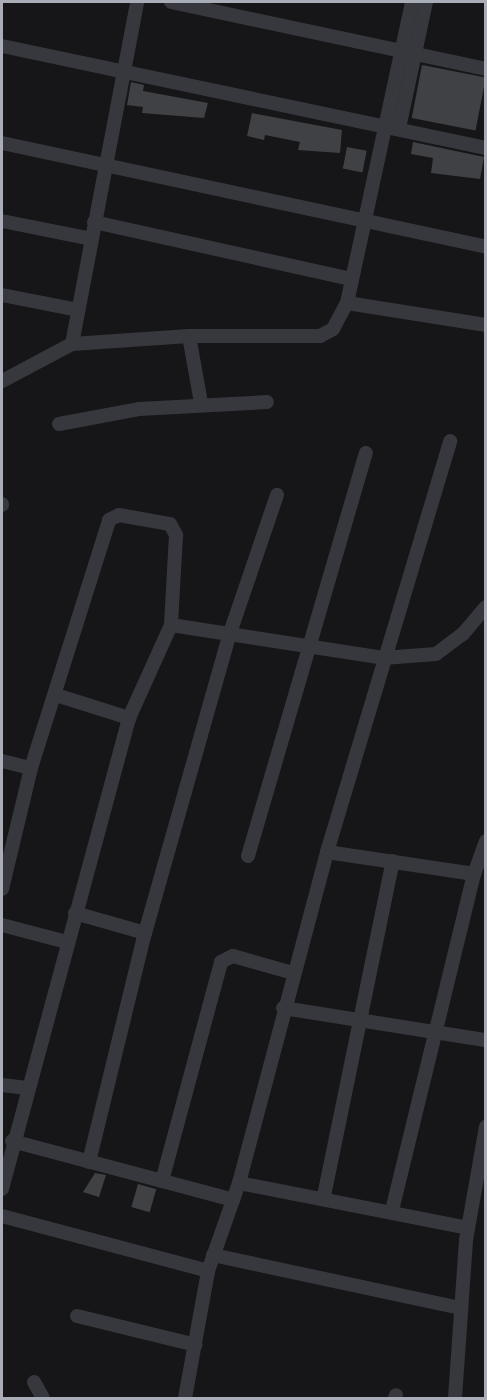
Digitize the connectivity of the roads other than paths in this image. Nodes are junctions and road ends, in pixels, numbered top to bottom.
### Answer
1 (137, 2) edge
2 (171, 2) edge
3 (412, 2) edge
4 (426, 2) edge
5 (2, 46) edge
6 (408, 53) junction
7 (124, 69) junction
8 (486, 69) edge
9 (393, 127) junction
10 (2, 143) edge
11 (486, 148) edge
12 (105, 166) junction
13 (367, 220) junction
14 (2, 221) edge
15 (94, 222) junction
16 (91, 239) junction
17 (486, 247) edge
18 (352, 279) junction
19 (2, 296) edge
20 (347, 303) junction
21 (78, 310) junction
22 (486, 325) edge
23 (189, 336) junction
24 (72, 344) junction
25 (2, 381) edge
26 (267, 402) dead end
27 (201, 403) junction
28 (59, 424) dead end
29 (450, 441) dead end
30 (366, 453) dead end
31 (277, 495) dead end
32 (486, 607) edge
33 (171, 625) junction
34 (230, 633) junction
35 (309, 647) junction
36 (382, 658) junction
37 (56, 695) junction
38 (129, 718) junction
39 (2, 761) edge
40 (31, 768) junction
41 (486, 842) edge
42 (327, 852) junction
43 (248, 856) dead end
44 (393, 861) junction
45 (474, 874) junction
46 (2, 889) edge
47 (75, 913) junction
48 (2, 925) edge
49 (146, 933) junction
50 (67, 942) junction
51 (293, 973) junction
52 (283, 1008) junction
53 (358, 1019) junction
54 (433, 1031) junction
55 (486, 1040) edge
56 (2, 1085) edge
57 (25, 1088) junction
58 (486, 1127) edge
59 (12, 1141) junction
60 (483, 1157) edge
61 (89, 1162) junction
62 (162, 1181) junction
63 (239, 1183) junction
64 (2, 1189) edge
65 (324, 1196) junction
66 (233, 1200) junction
67 (392, 1210) junction
68 (2, 1216) edge
69 (468, 1228) junction
70 (213, 1255) junction
71 (208, 1271) junction
72 (461, 1308) junction
73 (77, 1316) dead end
74 (196, 1345) junction
75 (33, 1382) dead end
76 (43, 1398) edge
77 (185, 1398) edge
78 (455, 1398) edge

1 - 7 street
2 - 6 street
3 - 6 street
4 - 6 street
5 - 7 street
6 - 8 street
6 - 9 street
7 - 9 street
7 - 12 street
9 - 11 street
9 - 13 street
10 - 12 street
12 - 13 street
12 - 15 street
13 - 17 street
13 - 18 street
14 - 16 street
15 - 16 street
15 - 18 street
16 - 21 street
18 - 20 street
19 - 21 street
20 - 22 street
20 - 23 street
21 - 24 street
23 - 24 street
23 - 27 street
24 - 25 street
26 - 27 street
27 - 28 street
29 - 36 street
30 - 35 street
31 - 34 street
32 - 36 street
33 - 34 street
33 - 37 street
33 - 38 street
34 - 35 street
34 - 49 street
35 - 36 street
35 - 43 street
36 - 42 street
37 - 38 street
37 - 40 street
38 - 47 street
39 - 40 street
40 - 46 street
41 - 45 street
42 - 44 street
42 - 51 street
44 - 45 street
44 - 53 street
45 - 54 street
47 - 49 street
47 - 50 street
48 - 50 street
49 - 61 street
50 - 57 street
51 - 52 street
51 - 62 street
52 - 53 street
52 - 63 street
53 - 54 street
53 - 65 street
54 - 55 street
54 - 67 street
56 - 57 street
57 - 59 street
58 - 60 street
59 - 61 street
59 - 64 street
60 - 69 street
61 - 62 street
62 - 66 street
63 - 65 street
63 - 66 street
65 - 67 street
66 - 70 street
67 - 69 street
68 - 71 street
69 - 72 street
70 - 71 street
70 - 72 street
71 - 74 street
72 - 78 street
73 - 74 street
74 - 77 street
75 - 76 street

